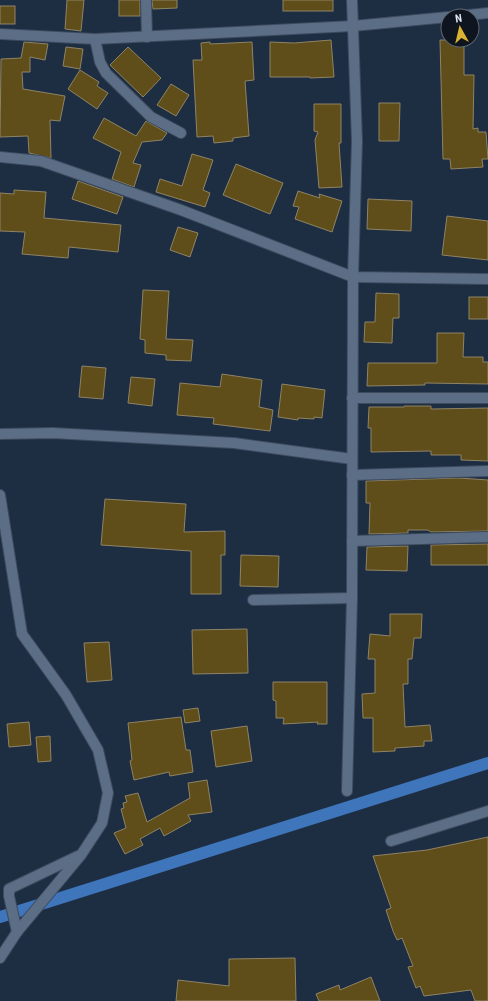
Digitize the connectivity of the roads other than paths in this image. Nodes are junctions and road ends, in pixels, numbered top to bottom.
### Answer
1 (146, 0) edge
2 (352, 0) edge
3 (440, 18) edge
4 (352, 26) junction
5 (0, 34) edge
6 (147, 37) junction
7 (95, 39) junction
8 (181, 133) dead end
9 (0, 157) edge
10 (354, 277) junction
11 (488, 279) edge
12 (352, 398) junction
13 (488, 398) edge
14 (0, 434) edge
15 (352, 459) junction
16 (488, 471) edge
17 (352, 475) junction
18 (0, 495) edge
19 (488, 537) edge
20 (352, 541) junction
21 (352, 598) junction
22 (253, 600) dead end
23 (347, 791) dead end
24 (488, 811) edge
25 (391, 841) dead end
26 (80, 855) junction
27 (18, 931) junction
28 (0, 958) edge

1 - 6 street
2 - 4 street
3 - 4 street
4 - 6 street
4 - 10 street
5 - 7 street
6 - 7 street
7 - 8 street
9 - 10 street
10 - 11 street
10 - 12 street
12 - 13 street
12 - 15 street
14 - 15 street
15 - 17 street
16 - 17 street
17 - 20 street
18 - 26 street
19 - 20 street
20 - 21 street
21 - 22 street
21 - 23 street
24 - 25 street
26 - 27 street
26 - 27 street
27 - 28 street

